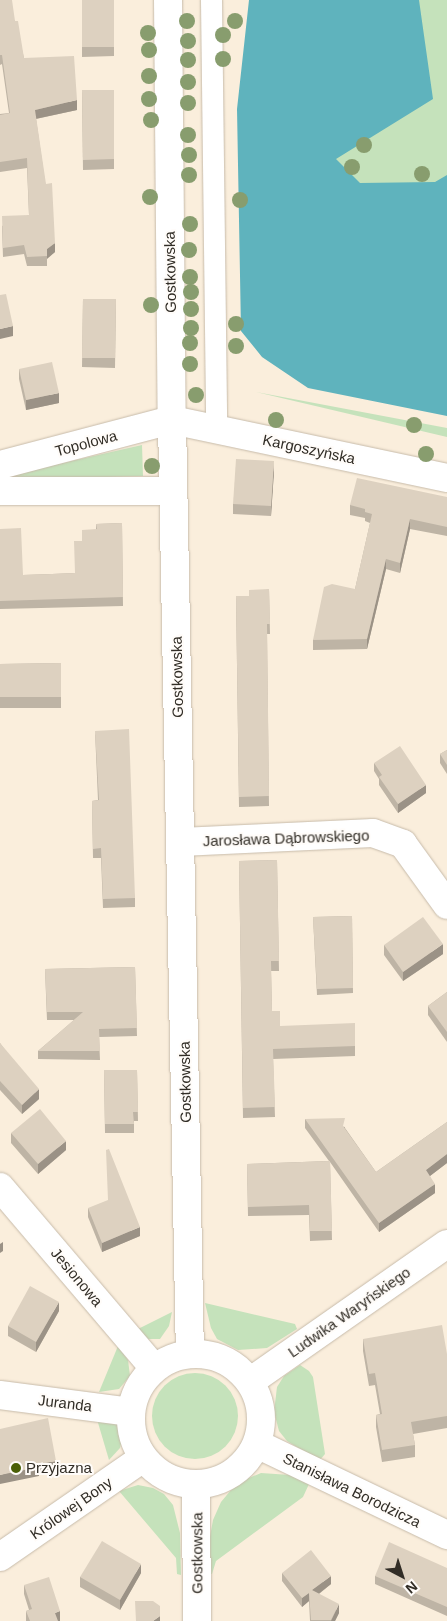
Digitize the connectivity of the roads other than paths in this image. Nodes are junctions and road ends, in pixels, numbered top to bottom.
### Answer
1 (168, 0) edge
2 (211, 0) edge
3 (172, 420) junction
4 (216, 429) junction
5 (0, 465) edge
6 (447, 478) edge
7 (173, 491) junction
8 (0, 492) edge
9 (181, 842) junction
10 (442, 888) edge
11 (0, 1187) edge
12 (447, 1244) edge
13 (190, 1354) junction
14 (154, 1368) junction
15 (251, 1381) junction
16 (0, 1395) edge
17 (131, 1412) junction
18 (257, 1444) junction
19 (143, 1458) junction
20 (196, 1485) junction
21 (447, 1535) edge
22 (0, 1557) edge
23 (197, 1621) edge

1 - 3 street, Gostkowska
2 - 4 street
3 - 4 street, Kargoszyńska
3 - 5 street, Topolowa
3 - 7 street, Gostkowska
4 - 6 street, Kargoszyńska
7 - 8 street
7 - 9 street, Gostkowska
9 - 10 street, Jarosława Dąbrowskiego
9 - 13 street, Gostkowska
11 - 14 street, Jesionowa
12 - 15 street, Ludwika Waryńskiego
13 - 14 street
13 - 15 street
14 - 17 street
15 - 18 street
16 - 17 street, Juranda
17 - 19 street
18 - 20 street
18 - 21 street, Stanisława Borodzicza
19 - 20 street
19 - 22 street, Królowej Bony
20 - 23 street, Gostkowska

